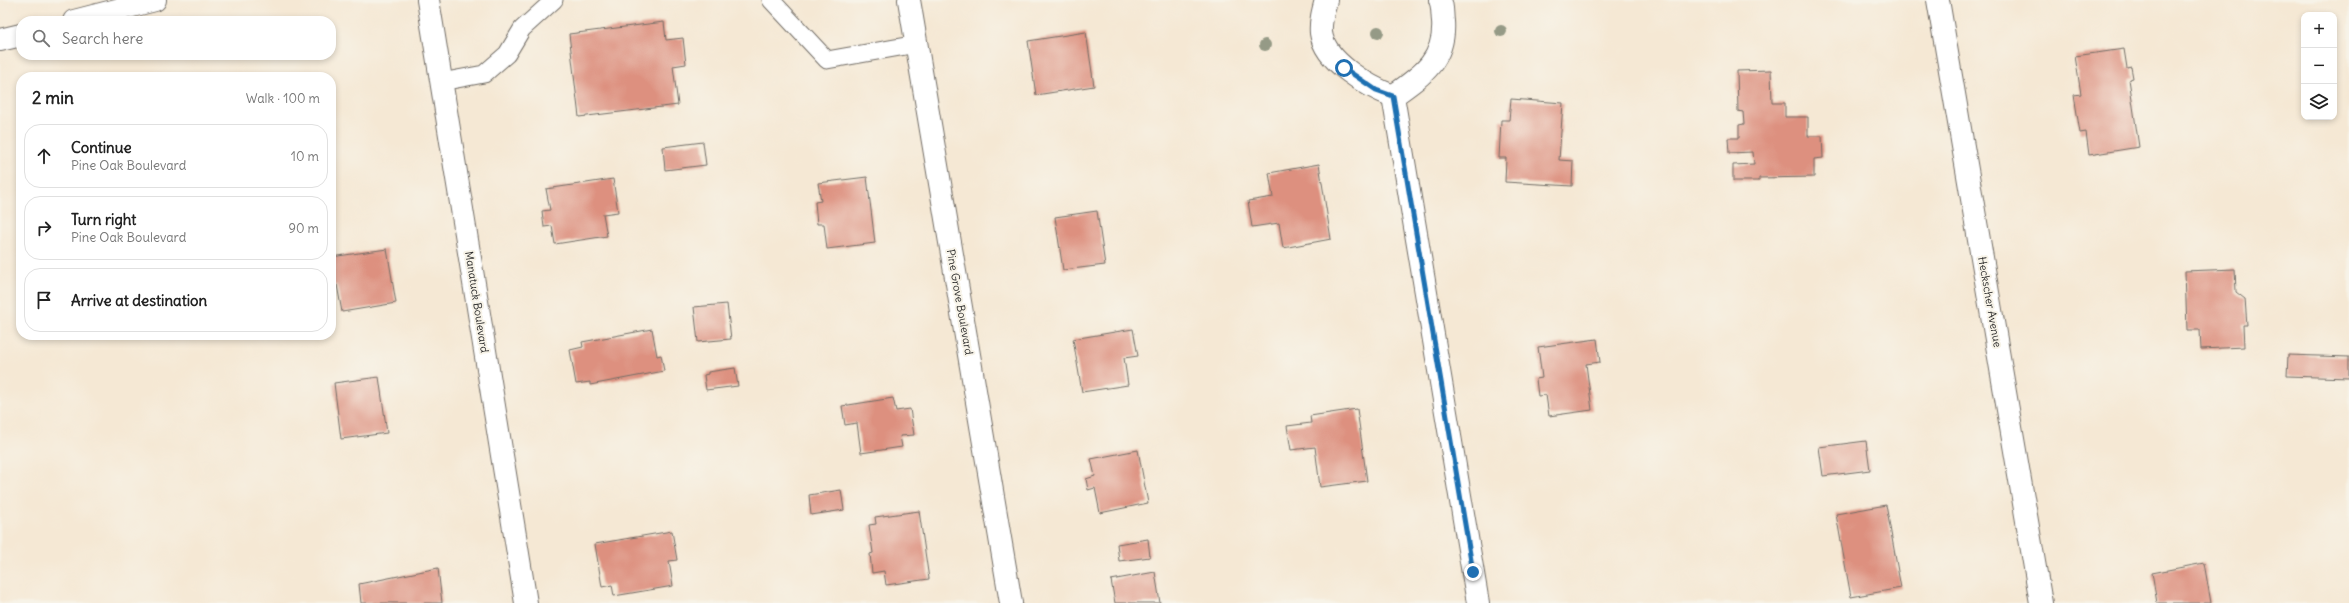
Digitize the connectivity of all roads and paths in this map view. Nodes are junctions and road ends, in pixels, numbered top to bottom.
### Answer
1 (155, 0) edge
2 (428, 0) edge
3 (554, 0) edge
4 (771, 0) edge
5 (909, 0) edge
6 (1326, 0) edge
7 (1440, 0) edge
8 (1938, 0) edge
9 (93, 16) edge
10 (16, 36) edge
11 (0, 40) edge
12 (917, 44) junction
13 (441, 82) junction
14 (1393, 96) junction
15 (526, 603) edge
16 (1011, 603) edge
17 (1478, 603) edge
18 (2041, 603) edge

1 - 9 street
2 - 13 street, Manatuck Boulevard
3 - 13 lane
4 - 12 lane
5 - 12 street, Pine Grove Boulevard
6 - 14 street
7 - 14 street
8 - 18 street, Heckscher Avenue
10 - 11 street
12 - 16 street, Pine Grove Boulevard
13 - 15 street, Manatuck Boulevard
14 - 17 street

